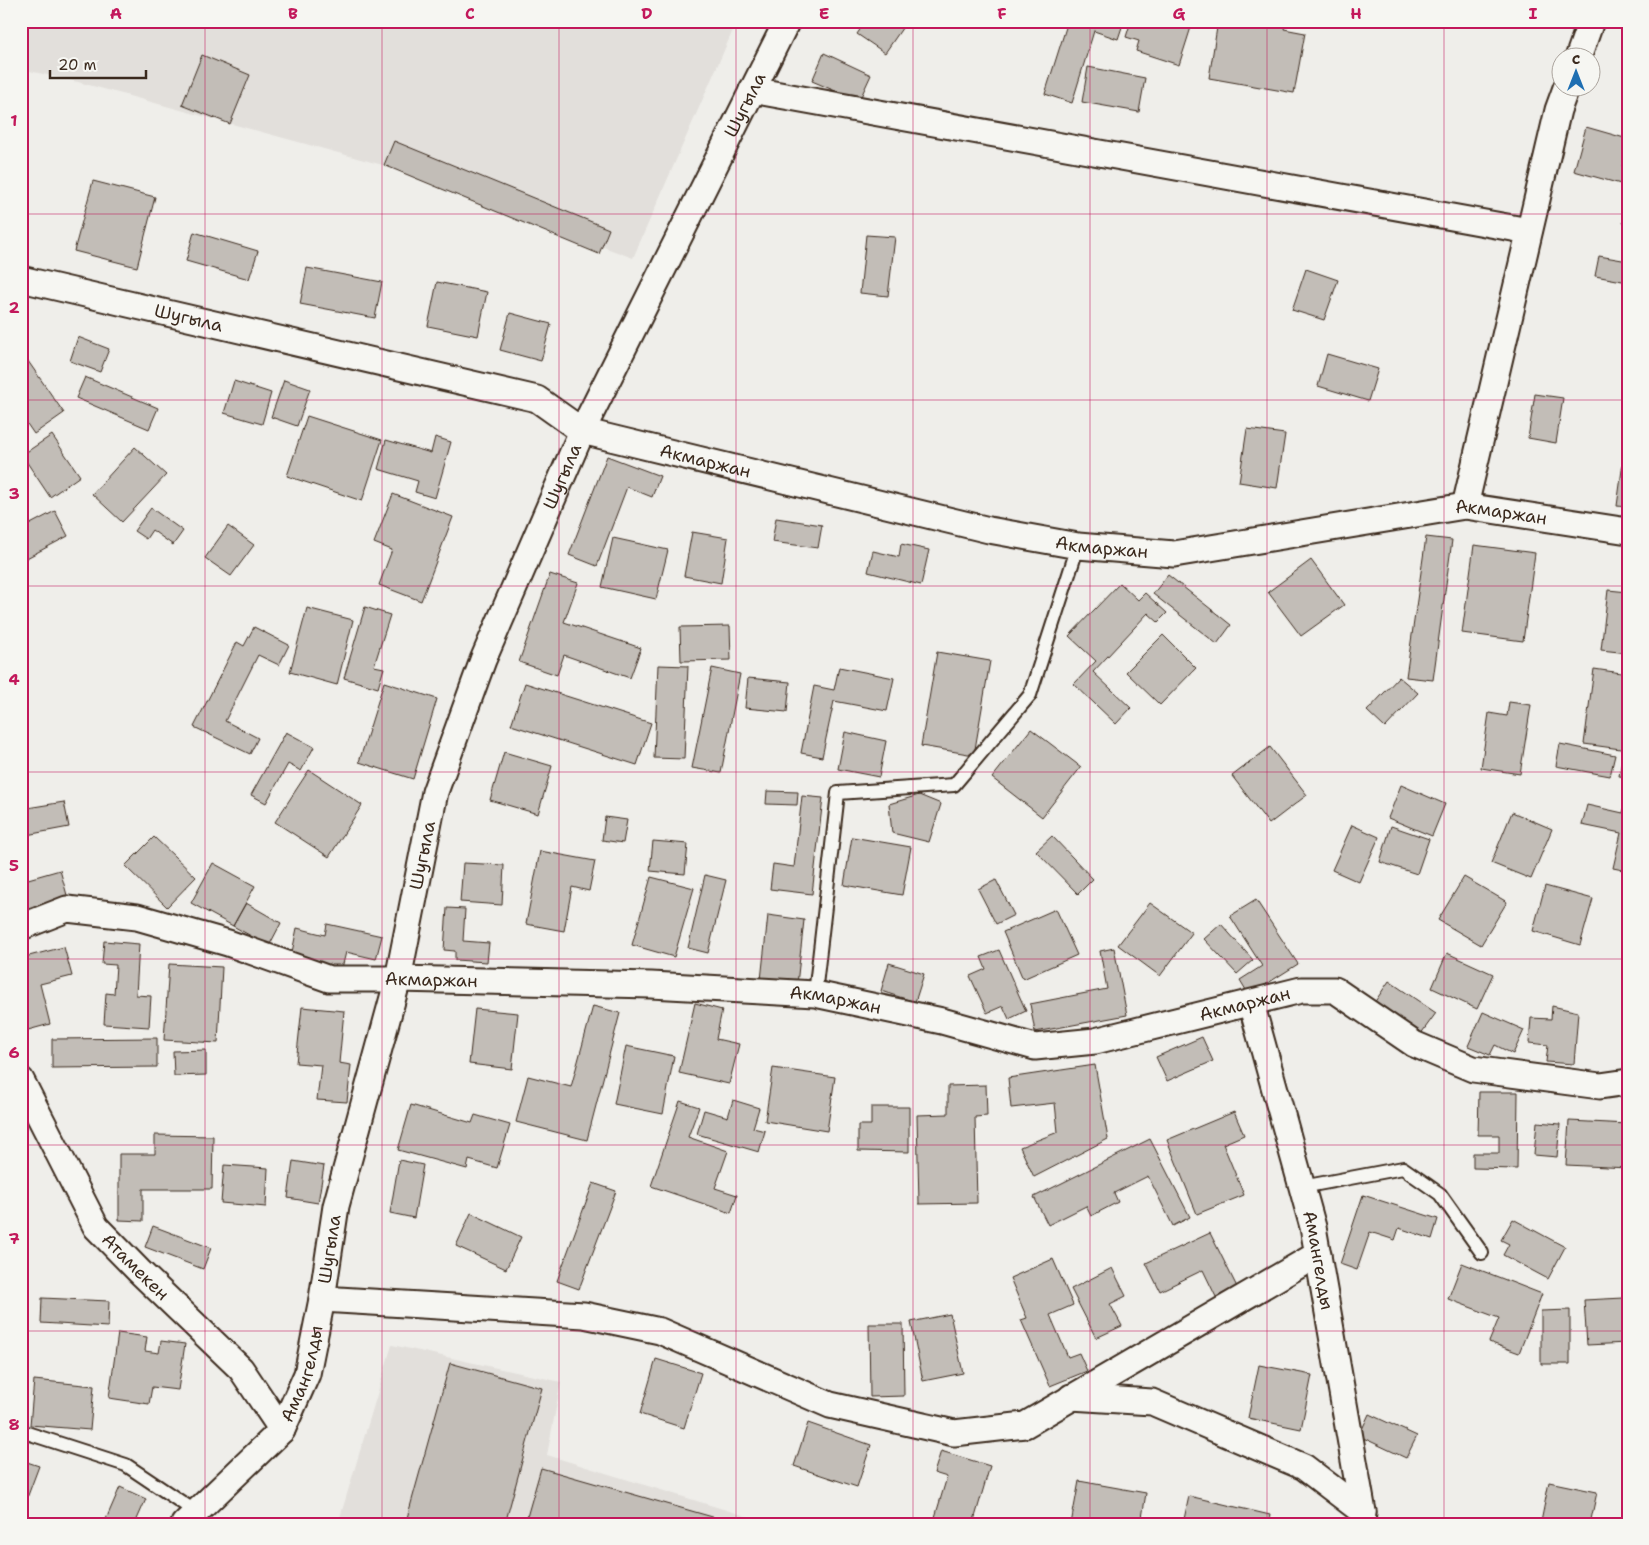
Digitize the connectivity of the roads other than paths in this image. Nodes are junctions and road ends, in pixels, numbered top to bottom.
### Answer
1 (787, 21) edge
2 (1591, 21) edge
3 (1582, 48) edge
4 (752, 90) junction
5 (1562, 98) edge
6 (1529, 231) junction
7 (21, 279) edge
8 (582, 431) junction
9 (1465, 506) junction
10 (1628, 531) edge
11 (1078, 546) junction
12 (21, 927) edge
13 (398, 978) junction
14 (815, 994) junction
15 (1251, 1003) junction
16 (1628, 1082) edge
17 (22, 1083) edge
18 (1302, 1187) junction
19 (1482, 1253) dead end
20 (1318, 1254) junction
21 (322, 1299) junction
22 (1071, 1397) junction
23 (282, 1430) junction
24 (21, 1431) edge
25 (190, 1518) edge
26 (1363, 1518) edge

1 - 4 street, Шугыла
2 - 3 street
4 - 6 street
4 - 8 street, Шугыла
5 - 6 street
6 - 9 street
7 - 8 street, Шугыла
8 - 11 street, Акмаржан
8 - 13 street, Шугыла
9 - 10 street, Акмаржан
9 - 11 street, Акмаржан
11 - 14 lane
12 - 13 street, Акмаржан
13 - 14 street, Акмаржан
13 - 21 street, Шугыла
14 - 15 street, Акмаржан
15 - 16 street, Акмаржан
15 - 18 street, Амангелды
17 - 23 street, Атамекен
18 - 19 lane
18 - 20 street, Амангелды
20 - 22 street
20 - 26 street, Амангелды
21 - 22 street
21 - 23 street, Амангелды
22 - 26 street
23 - 25 street, Амангелды
24 - 25 lane

